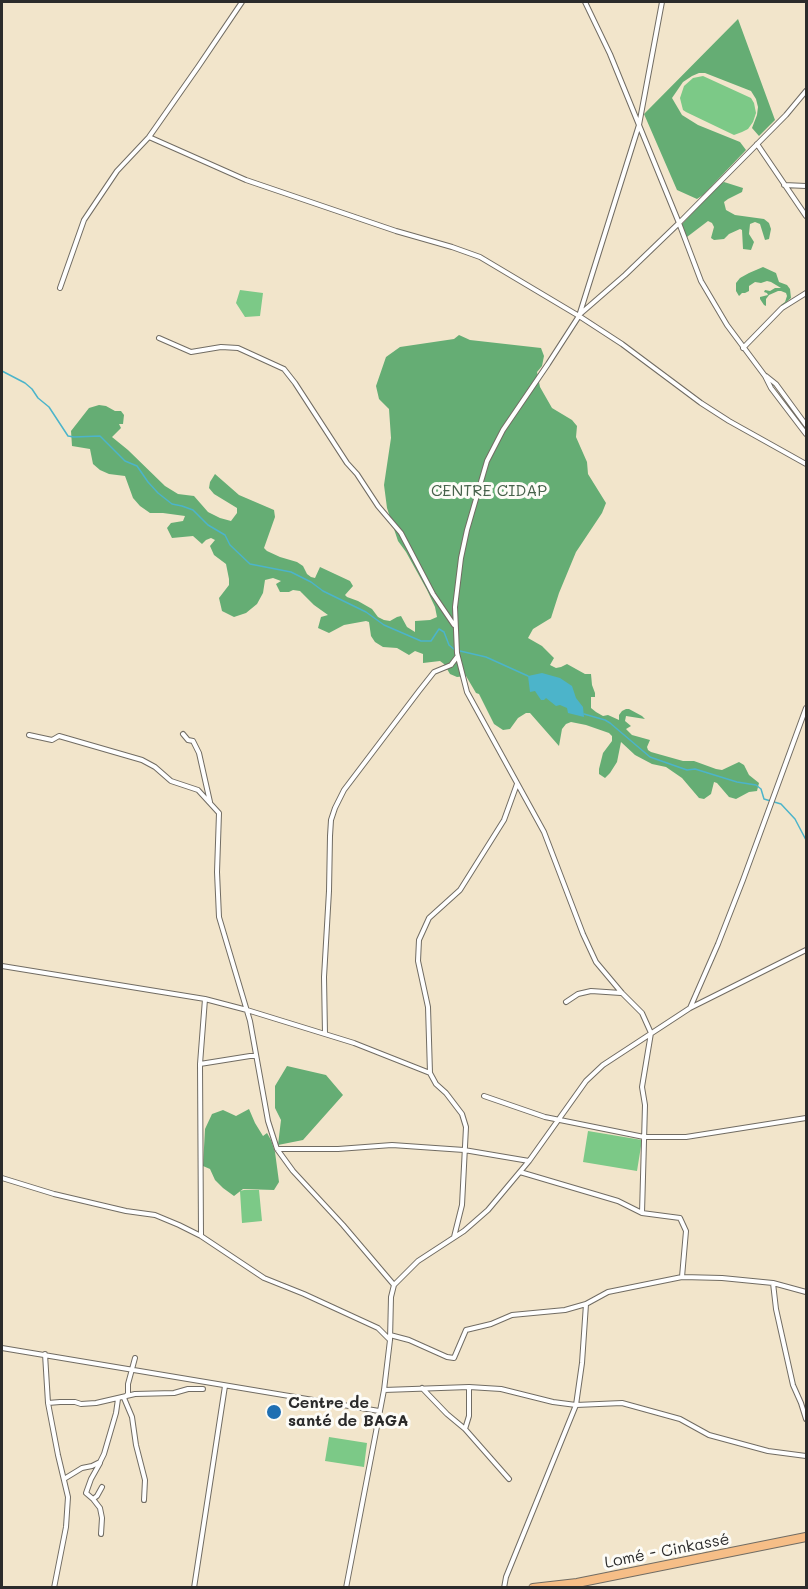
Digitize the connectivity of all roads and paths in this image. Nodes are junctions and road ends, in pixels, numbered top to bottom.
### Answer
1 (242, 2) edge
2 (585, 2) edge
3 (662, 2) edge
4 (807, 91) edge
5 (639, 125) junction
6 (149, 137) junction
7 (757, 144) junction
8 (784, 185) junction
9 (807, 186) edge
10 (807, 216) edge
11 (679, 223) junction
12 (60, 288) dead end
13 (807, 293) edge
14 (579, 316) junction
15 (159, 338) dead end
16 (743, 348) junction
17 (765, 376) junction
18 (782, 392) junction
19 (776, 395) junction
20 (797, 412) junction
21 (793, 416) junction
22 (807, 424) edge
23 (807, 434) edge
24 (807, 464) edge
25 (455, 626) junction
26 (457, 652) junction
27 (807, 708) edge
28 (183, 734) dead end
29 (29, 735) dead end
30 (517, 784) junction
31 (210, 803) junction
32 (807, 950) edge
33 (2, 966) edge
34 (622, 993) junction
35 (205, 999) junction
36 (566, 1002) dead end
37 (690, 1008) junction
38 (247, 1010) junction
39 (651, 1033) junction
40 (325, 1034) junction
41 (255, 1056) junction
42 (200, 1064) junction
43 (430, 1073) junction
44 (484, 1096) dead end
45 (807, 1118) edge
46 (558, 1121) junction
47 (644, 1137) junction
48 (277, 1149) junction
49 (464, 1150) junction
50 (529, 1161) junction
51 (520, 1172) junction
52 (2, 1178) edge
53 (642, 1213) junction
54 (201, 1236) junction
55 (454, 1237) junction
56 (682, 1278) junction
57 (773, 1283) junction
58 (394, 1285) junction
59 (807, 1292) edge
60 (586, 1305) junction
61 (390, 1338) junction
62 (2, 1348) edge
63 (45, 1354) junction
64 (135, 1358) dead end
65 (132, 1370) junction
66 (225, 1386) junction
67 (470, 1386) junction
68 (421, 1388) junction
69 (203, 1389) dead end
70 (384, 1389) junction
71 (125, 1396) junction
72 (118, 1398) junction
73 (48, 1403) junction
74 (576, 1405) junction
75 (379, 1411) junction
76 (807, 1419) edge
77 (465, 1429) junction
78 (807, 1456) edge
79 (100, 1462) junction
80 (64, 1479) junction
81 (509, 1479) dead end
82 (102, 1487) dead end
83 (93, 1500) junction
84 (144, 1500) dead end
85 (101, 1534) dead end
86 (807, 1537) edge
87 (54, 1587) edge
88 (194, 1587) edge
89 (346, 1587) edge
90 (504, 1587) edge
91 (533, 1587) edge

1 - 6 street
2 - 5 street
3 - 5 street
4 - 7 street
5 - 11 street
5 - 14 street
6 - 12 street
6 - 14 street
7 - 8 street
7 - 11 street
8 - 9 street
8 - 10 street
11 - 14 street
11 - 16 street
13 - 16 street
14 - 24 street
14 - 25 street
15 - 25 street
16 - 17 street
17 - 18 street
17 - 19 street
18 - 19 street
18 - 20 street
19 - 21 street
20 - 21 street
20 - 22 street
21 - 23 street
25 - 26 street
26 - 30 street
26 - 40 street
27 - 37 street
28 - 31 street
29 - 31 street
30 - 34 street
30 - 43 street
31 - 38 street
32 - 37 street
33 - 35 street
34 - 36 street
34 - 39 street
35 - 38 street
35 - 42 street
37 - 39 street
38 - 40 street
38 - 41 street
39 - 46 street
39 - 47 street
40 - 43 street
41 - 42 street
41 - 48 street
42 - 54 street
43 - 49 street
44 - 46 street
45 - 47 street
46 - 47 street
46 - 50 street
47 - 53 street
48 - 49 street
48 - 58 street
49 - 50 street
49 - 55 street
50 - 51 street
51 - 53 street
51 - 55 street
52 - 54 street
53 - 56 street
54 - 61 street
55 - 58 street
56 - 57 street
56 - 60 street
57 - 59 street
57 - 76 street
58 - 61 street
60 - 61 street
60 - 74 street
61 - 70 street
62 - 63 street
63 - 65 street
63 - 73 street
64 - 65 street
65 - 66 street
65 - 71 street
66 - 75 street
66 - 88 street
67 - 68 street
67 - 74 street
67 - 77 street
68 - 70 street
68 - 77 street
69 - 71 street
70 - 75 street
71 - 72 street
71 - 84 street
72 - 73 street
72 - 79 street
73 - 80 street
74 - 78 street
74 - 90 street
75 - 89 street
77 - 81 street
79 - 80 street
79 - 83 street
80 - 87 street
82 - 83 street
83 - 85 street
86 - 91 highway, Lomé - Cinkassé

